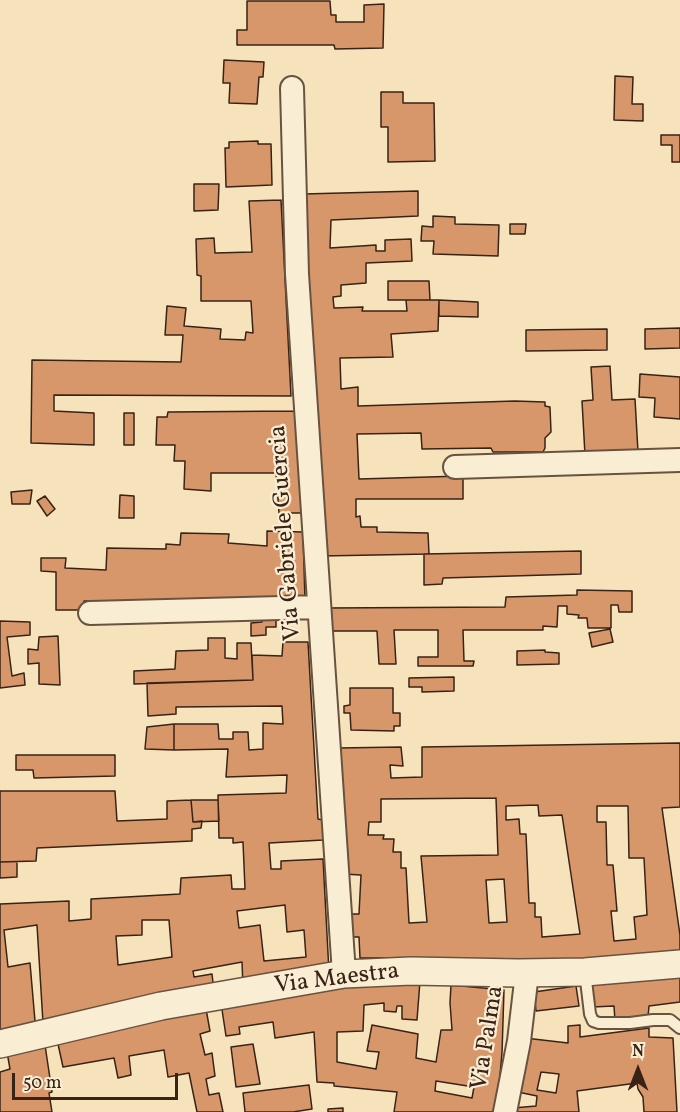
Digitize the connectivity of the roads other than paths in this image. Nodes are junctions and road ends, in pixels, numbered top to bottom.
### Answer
1 (292, 88) dead end
2 (680, 459) edge
3 (455, 467) dead end
4 (319, 607) junction
5 (90, 613) dead end
6 (680, 964) edge
7 (585, 972) junction
8 (527, 973) junction
9 (344, 974) junction
10 (680, 1028) edge
11 (0, 1044) edge
12 (505, 1112) edge

1 - 4 street, Via Gabriele Guercia
2 - 3 street
4 - 5 street
4 - 9 street, Via Gabriele Guercia
6 - 7 street, Via Maestra
7 - 8 street, Via Maestra
7 - 10 lane
8 - 9 street, Via Maestra
8 - 12 street, Via Palma
9 - 11 street, Via Maestra

